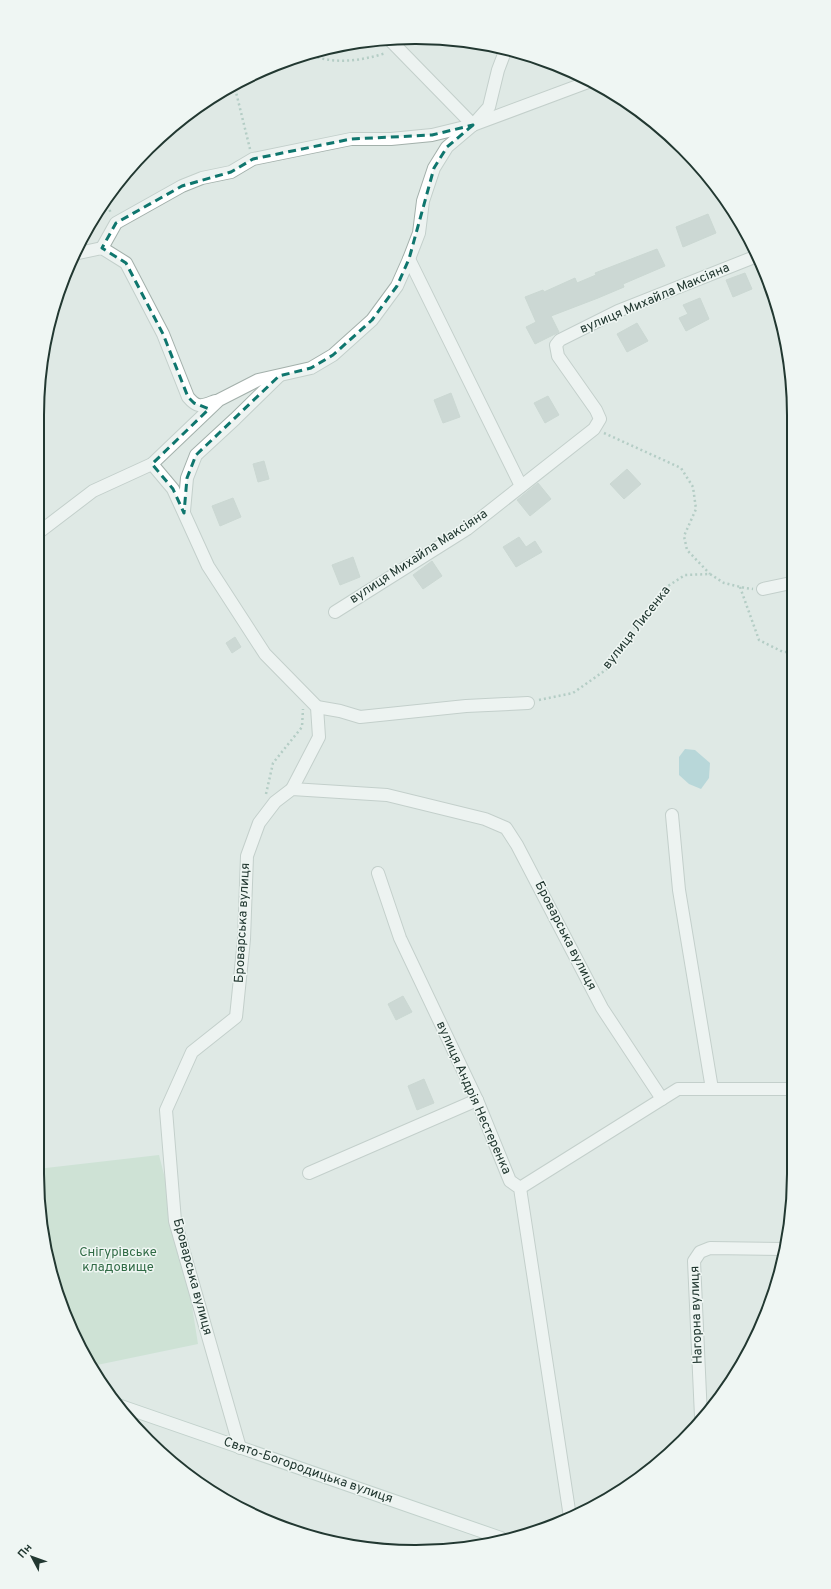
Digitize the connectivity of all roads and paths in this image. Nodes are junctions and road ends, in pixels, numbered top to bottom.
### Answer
1 (394, 45) edge
2 (398, 49) junction
3 (504, 55) edge
4 (319, 57) edge
5 (583, 84) edge
6 (236, 91) edge
7 (473, 124) junction
8 (253, 159) junction
9 (102, 248) junction
10 (81, 252) edge
11 (752, 258) edge
12 (409, 259) junction
13 (279, 376) junction
14 (219, 400) junction
15 (594, 429) junction
16 (152, 464) junction
17 (521, 486) junction
18 (184, 512) junction
19 (44, 529) edge
20 (710, 574) junction
21 (787, 584) edge
22 (740, 587) junction
23 (763, 589) joint
24 (335, 612) dead end
25 (787, 652) edge
26 (304, 695) junction
27 (528, 703) joint
28 (317, 707) junction
29 (292, 789) junction
30 (264, 801) dead end
31 (672, 815) dead end
32 (378, 873) dead end
33 (712, 1089) junction
34 (787, 1089) edge
35 (662, 1099) junction
36 (477, 1100) junction
37 (309, 1173) dead end
38 (520, 1188) junction
39 (779, 1249) edge
40 (128, 1409) edge
41 (701, 1411) edge
42 (240, 1448) junction
43 (569, 1512) edge
44 (496, 1536) edge

1 - 2 street
2 - 4 path
2 - 7 street
3 - 7 street
5 - 7 street
6 - 8 path
7 - 8 street
7 - 12 street
8 - 9 street
9 - 10 street
9 - 14 street
11 - 15 street, вулиця Михайла Максіяна
12 - 13 street
12 - 17 street
13 - 14 street
13 - 18 street
14 - 16 street
15 - 17 street, вулиця Михайла Максіяна
15 - 20 path
16 - 18 street
16 - 19 street
17 - 24 street, вулиця Михайла Максіяна
18 - 26 street
20 - 22 path
20 - 27 path, вулиця Лисенка
21 - 23 street
22 - 23 path
22 - 25 path
26 - 28 street
26 - 30 path
27 - 28 street
28 - 29 street
29 - 35 street, Броварська вулиця
29 - 42 street, Броварська вулиця
31 - 33 street
32 - 36 street, вулиця Андрія Нестеренка
33 - 34 street
33 - 35 street
35 - 38 street
36 - 37 street
36 - 38 street, вулиця Андрія Нестеренка
38 - 43 street, вулиця Андрія Нестеренка
39 - 41 street, Нагорна вулиця
40 - 42 street, Свято-Богородицька вулиця
42 - 44 street, Свято-Богородицька вулиця

